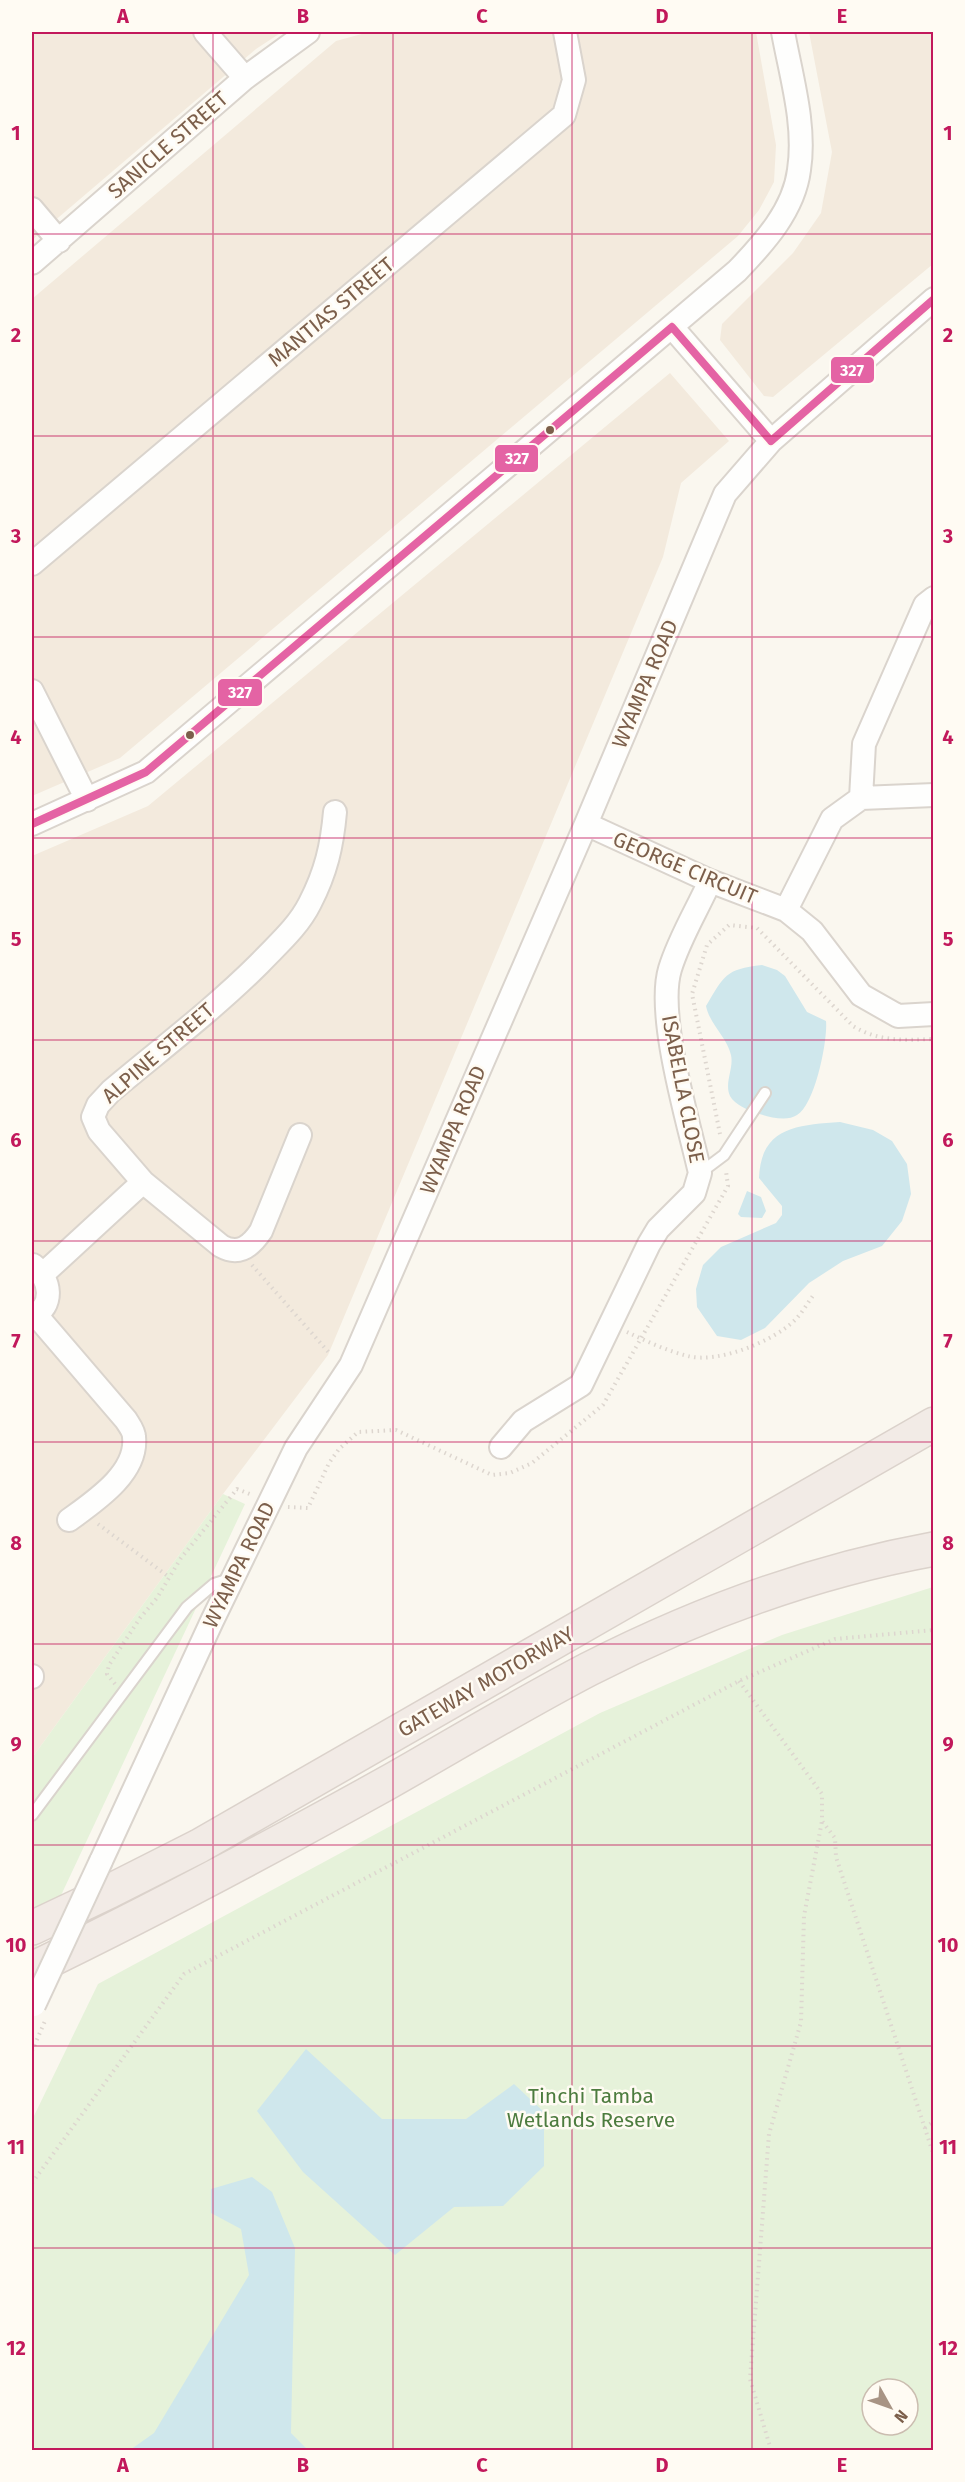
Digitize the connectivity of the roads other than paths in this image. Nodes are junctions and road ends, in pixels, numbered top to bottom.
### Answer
1 (205, 32) edge
2 (308, 32) edge
3 (565, 32) edge
4 (783, 32) edge
5 (245, 78) junction
6 (32, 209) edge
7 (58, 241) junction
8 (32, 263) edge
9 (933, 299) edge
10 (672, 327) junction
11 (771, 441) junction
12 (32, 564) edge
13 (933, 598) edge
14 (32, 691) edge
15 (933, 795) edge
16 (861, 798) junction
17 (87, 800) junction
18 (335, 812) dead end
19 (32, 824) edge
20 (586, 824) junction
21 (710, 881) junction
22 (786, 910) junction
23 (933, 1014) edge
24 (765, 1093) dead end
25 (300, 1135) dead end
26 (700, 1173) junction
27 (143, 1182) junction
28 (37, 1269) edge
29 (34, 1316) edge
30 (933, 1424) edge
31 (501, 1447) dead end
32 (75, 1515) road end
33 (933, 1549) edge
34 (232, 1578) junction
35 (32, 1815) edge
36 (32, 1928) edge
37 (32, 1970) edge
38 (33, 2008) edge

1 - 5 street
2 - 5 street, SANICLE STREET
3 - 12 street, MANTIAS STREET
4 - 10 street
5 - 7 street, SANICLE STREET
6 - 7 street
7 - 8 street, SANICLE STREET
9 - 11 street, WYAMPA ROAD
10 - 11 street
10 - 17 street
11 - 20 street, WYAMPA ROAD
13 - 16 street
14 - 17 street
15 - 16 street
16 - 22 street
17 - 19 street
18 - 27 street, ALPINE STREET
20 - 21 street, GEORGE CIRCUIT
20 - 34 street, WYAMPA ROAD
21 - 22 street, GEORGE CIRCUIT
21 - 26 street, ISABELLA CLOSE
22 - 23 street, GEORGE CIRCUIT
24 - 26 lane
25 - 27 street, ALPINE STREET
26 - 31 street, ISABELLA CLOSE
27 - 28 street
28 - 29 street
29 - 32 street
30 - 36 highway, GATEWAY MOTORWAY
33 - 37 highway, GATEWAY MOTORWAY
34 - 35 lane
34 - 38 street, WYAMPA ROAD, bridge

